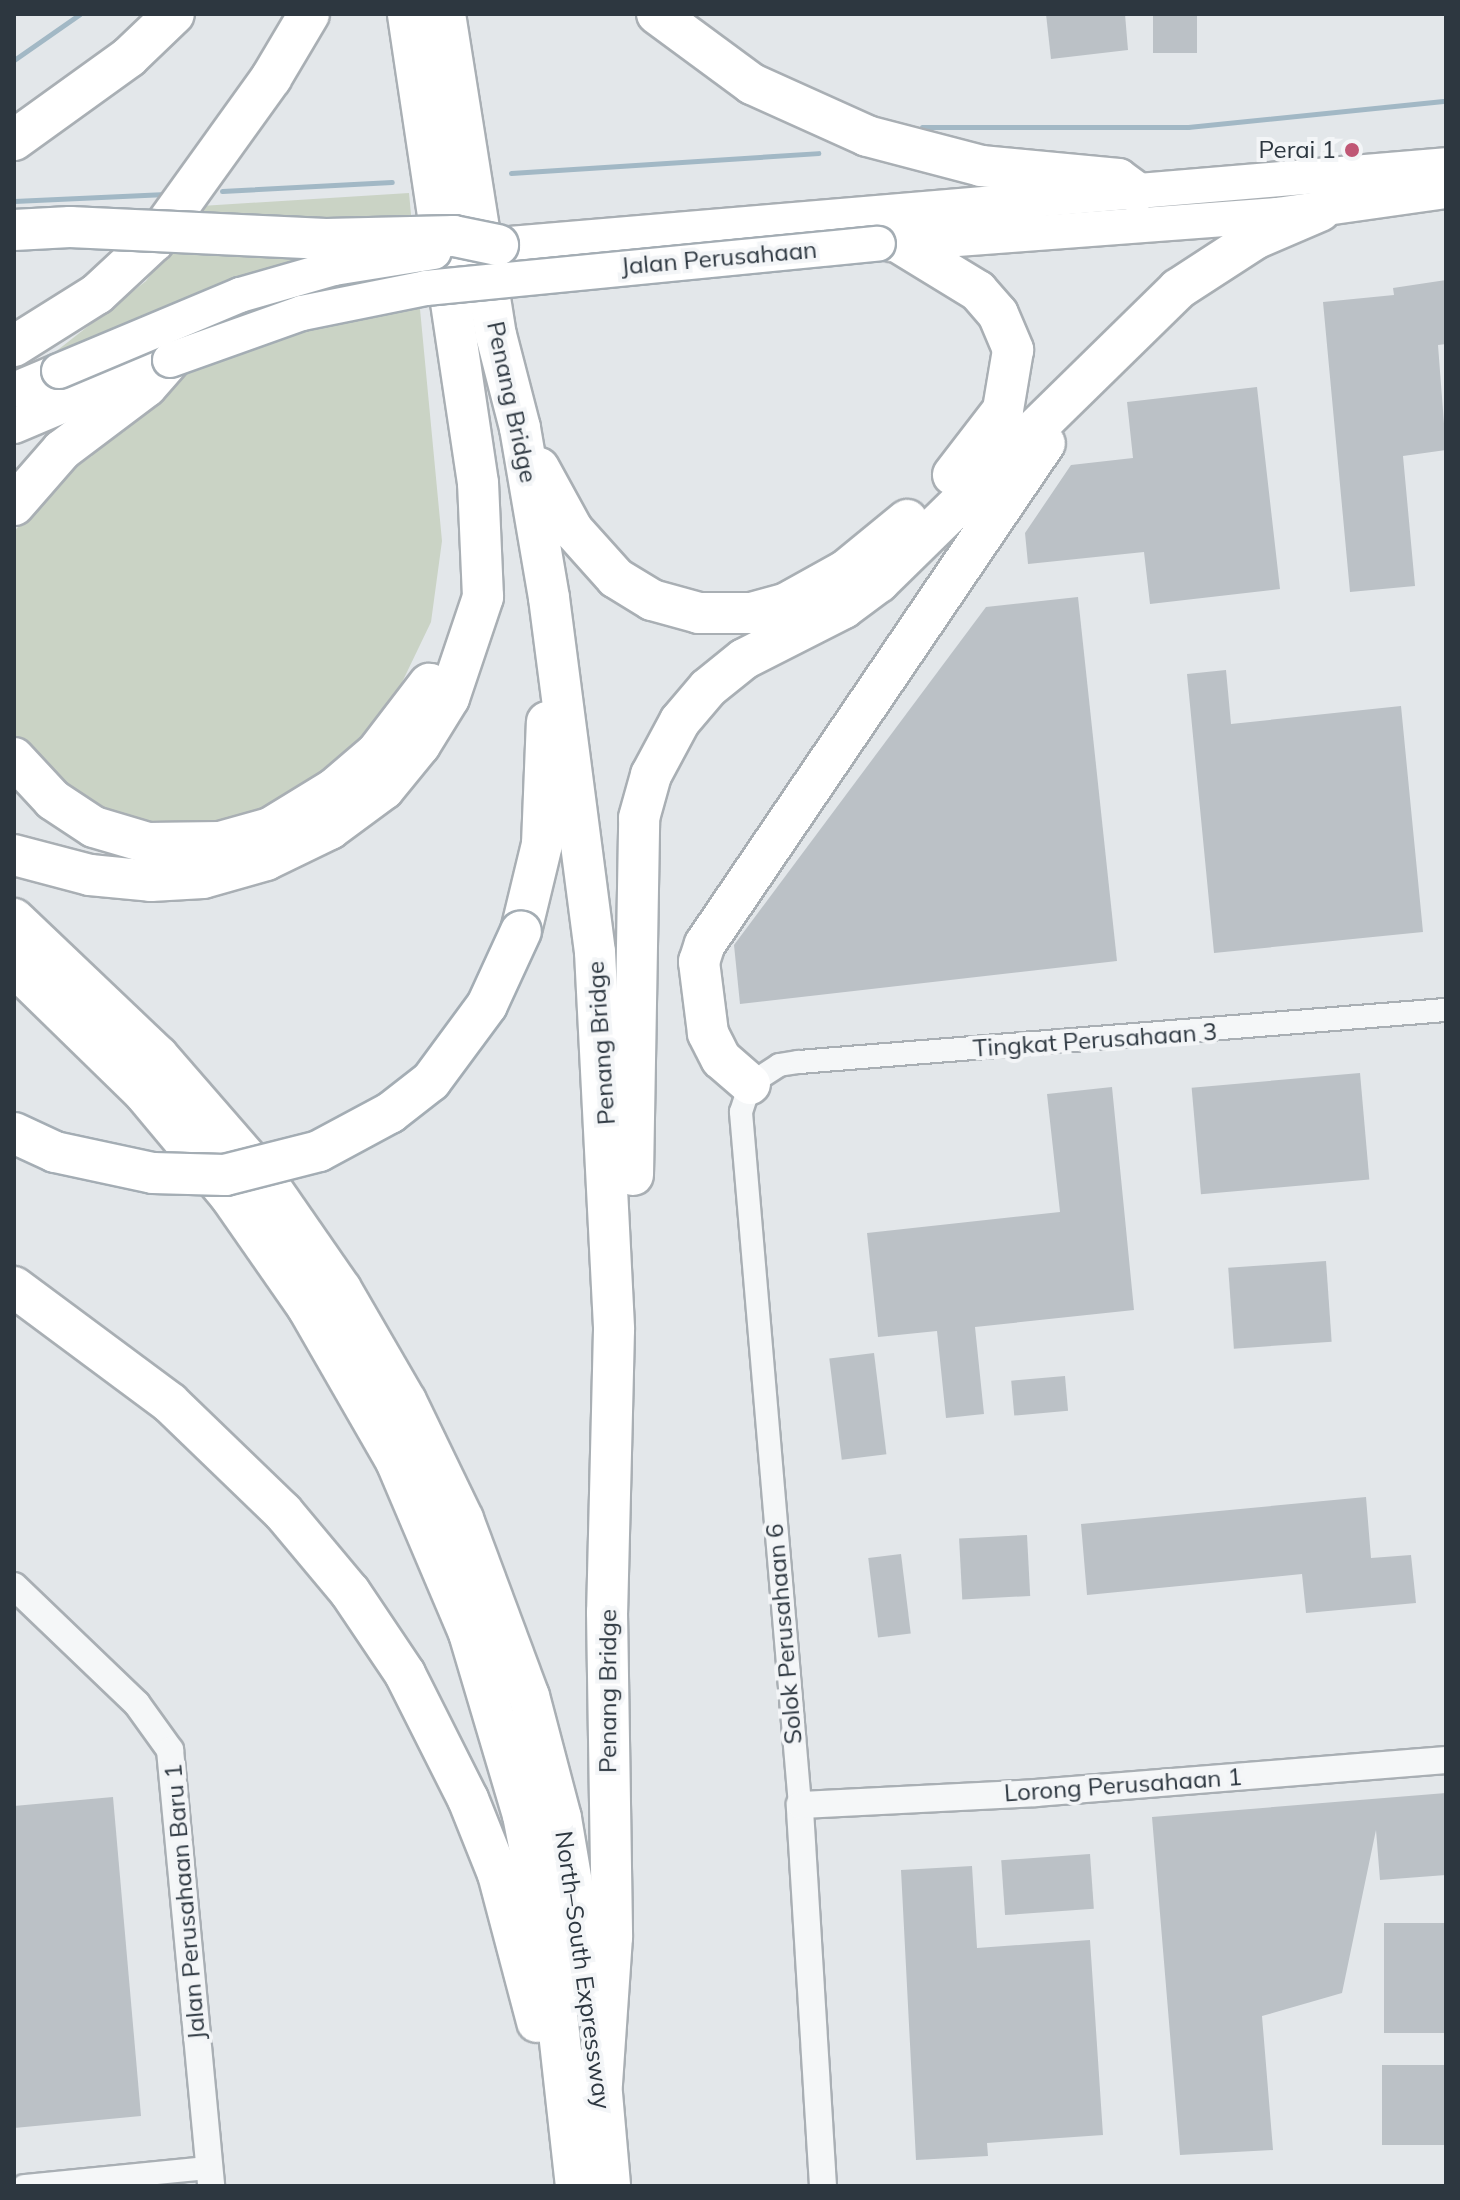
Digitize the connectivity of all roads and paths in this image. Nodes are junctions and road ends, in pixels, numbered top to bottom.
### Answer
1 (174, 14) edge
2 (309, 14) edge
3 (408, 14) edge
4 (445, 14) edge
5 (657, 14) edge
6 (14, 140) edge
7 (1446, 165) edge
8 (1446, 191) edge
9 (1136, 192) junction
10 (1320, 211) junction
11 (14, 230) edge
12 (890, 244) junction
13 (498, 245) junction
14 (14, 346) edge
15 (170, 360) junction
16 (1084, 378) junction
17 (14, 390) edge
18 (14, 426) edge
19 (520, 428) junction
20 (14, 505) edge
21 (479, 541) junction
22 (549, 598) junction
23 (14, 758) edge
24 (14, 855) edge
25 (14, 919) edge
26 (14, 966) edge
27 (1446, 1010) edge
28 (750, 1084) junction
29 (14, 1133) edge
30 (14, 1287) edge
31 (614, 1330) junction
32 (14, 1586) edge
33 (1446, 1760) edge
34 (800, 1805) junction
35 (602, 2084) junction
36 (569, 2108) junction
37 (210, 2177) edge
38 (24, 2186) edge
39 (576, 2186) edge
40 (610, 2186) edge
41 (823, 2186) edge

1 - 6 highway
2 - 14 highway
3 - 21 highway, Penang Bridge
4 - 19 highway, Penang Bridge
5 - 9 highway
7 - 9 main road, Jalan Perusahaan
8 - 10 main road, Jalan Perusahaan
9 - 13 main road, Jalan Perusahaan
10 - 12 main road, Jalan Perusahaan
10 - 16 highway
11 - 13 highway, bridge
12 - 15 main road, Jalan Perusahaan, bridge
12 - 19 highway
13 - 17 main road, Jalan Perusahaan, bridge
15 - 18 main road, Jalan Perusahaan
15 - 20 highway
16 - 28 highway
16 - 31 highway
19 - 22 highway, Penang Bridge
21 - 23 highway
21 - 24 highway, Penang Bridge
22 - 29 highway, bridge
22 - 31 highway, Penang Bridge
25 - 35 highway, North–South Expressway
26 - 36 highway, North–South Expressway
27 - 28 street, Tingkat Perusahaan 3
28 - 34 street, Solok Perusahaan 6
30 - 36 highway
31 - 35 highway, Penang Bridge
32 - 37 street, Jalan Perusahaan Baru 1
33 - 34 street, Lorong Perusahaan 1
34 - 41 street, Solok Perusahaan 6
35 - 40 highway, North–South Expressway
36 - 39 highway, North–South Expressway
37 - 38 street

